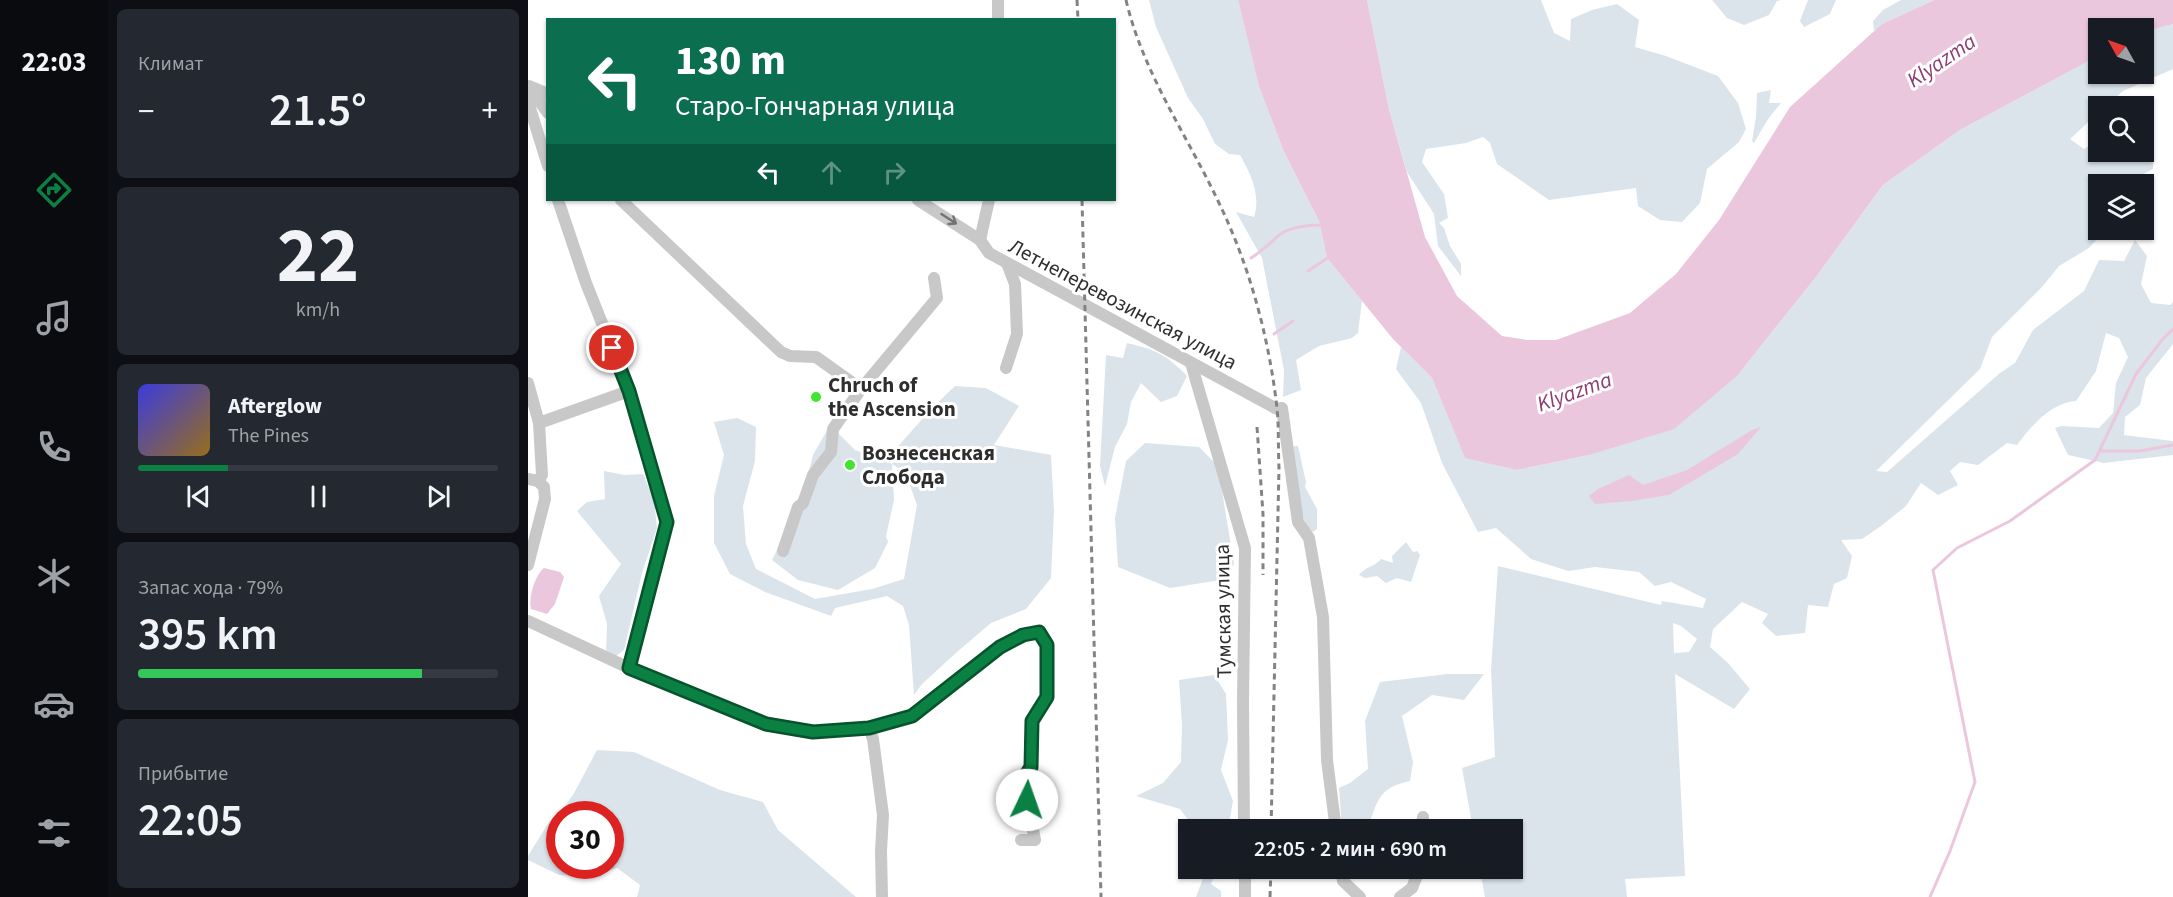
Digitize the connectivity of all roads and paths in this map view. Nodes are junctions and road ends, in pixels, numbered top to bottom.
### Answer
1 (998, 0) edge
2 (998, 18) edge
3 (529, 86) edge
4 (546, 93) edge
5 (546, 110) edge
6 (546, 160) edge
7 (558, 201) edge
8 (622, 201) edge
9 (920, 201) edge
10 (989, 201) edge
11 (980, 240) junction
12 (1007, 263) junction
13 (934, 278) dead end
14 (1191, 363) junction
15 (1006, 368) dead end
16 (528, 383) edge
17 (861, 388) junction
18 (629, 391) junction
19 (539, 423) junction
20 (533, 480) edge
21 (783, 551) dead end
22 (528, 566) edge
23 (528, 621) edge
24 (629, 668) junction
25 (869, 728) junction
26 (1244, 819) edge
27 (1335, 819) edge
28 (1021, 840) dead end
29 (1245, 879) edge
30 (1343, 879) edge
31 (1416, 879) edge
32 (882, 897) edge
33 (1245, 897) edge
34 (1360, 897) edge
35 (1400, 897) edge

1 - 2 street
3 - 4 street
3 - 5 street
3 - 6 street
7 - 18 street
8 - 17 street
9 -> 11 street, Летнеперевозинская улица
10 - 11 street
11 - 12 street, Летнеперевозинская улица
12 - 14 street, Летнеперевозинская улица
12 - 15 street
13 - 17 street
14 - 26 street, Тумская улица
14 - 27 street, Летнеперевозинская улица
16 - 19 street
17 - 21 street
18 - 19 street
18 - 24 street
19 - 20 street
20 - 22 street
23 - 24 street
24 - 25 street
25 - 28 street
25 - 32 street
29 - 33 street
30 - 34 street
31 - 35 street

